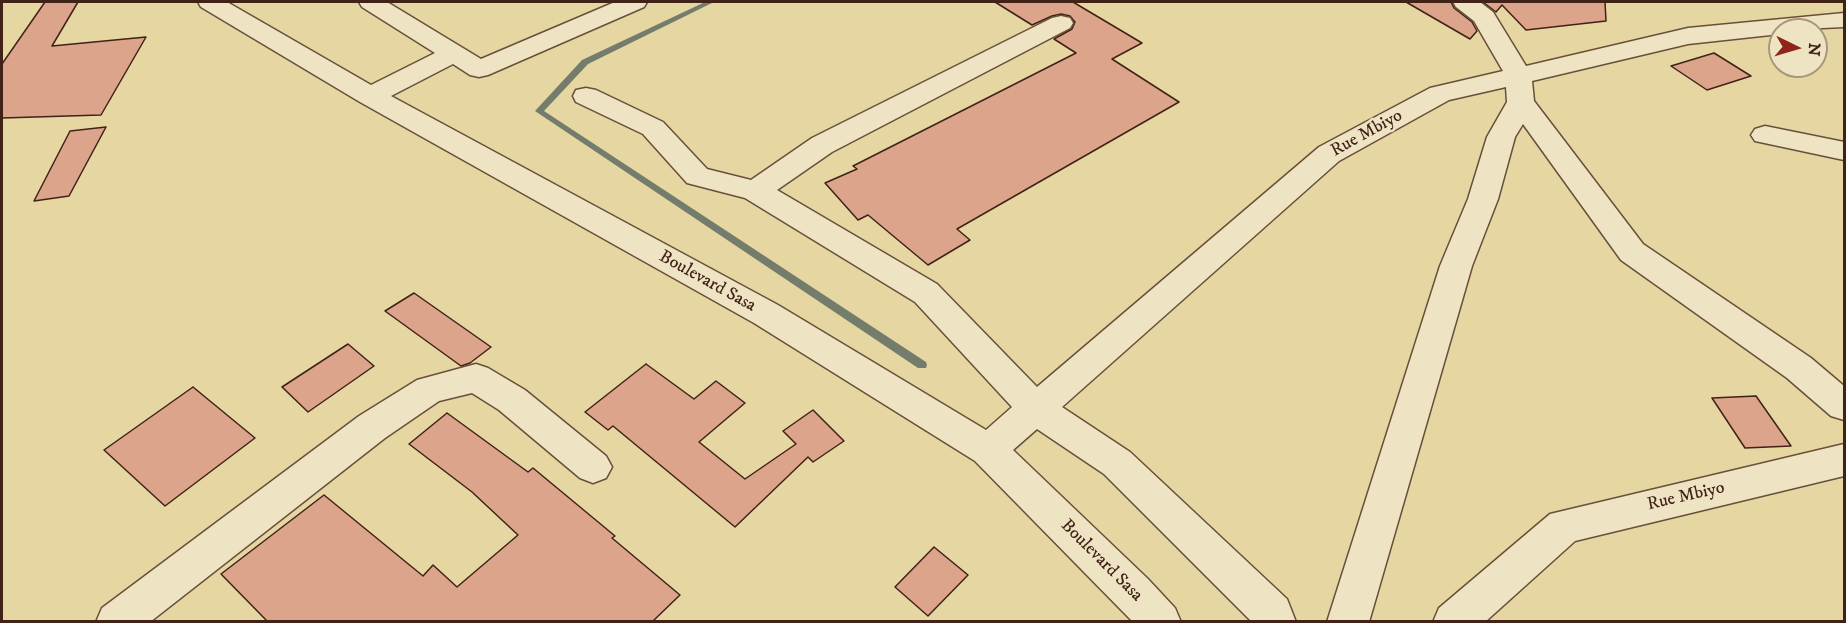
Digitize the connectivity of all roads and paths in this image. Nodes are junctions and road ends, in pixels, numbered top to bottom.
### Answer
1 (210, 2) edge
2 (372, 2) edge
3 (634, 2) edge
4 (1465, 2) edge
5 (1845, 20) edge
6 (1060, 23) dead end
7 (455, 53) junction
8 (1519, 89) junction
9 (370, 96) junction
10 (586, 96) dead end
11 (1765, 135) dead end
12 (1845, 151) edge
13 (755, 191) junction
14 (1845, 406) edge
15 (1036, 409) junction
16 (988, 450) junction
17 (1845, 460) edge
18 (593, 467) dead end
19 (117, 621) edge
20 (1160, 621) edge
21 (1275, 621) edge
22 (1348, 621) edge
23 (1454, 621) edge

1 - 9 street, Boulevard Sasa
2 - 7 street
3 - 7 street
4 - 8 street
5 - 8 street, Rue Mbiyo
6 - 13 street
7 - 9 street
8 - 14 street
8 - 15 street, Rue Mbiyo
8 - 22 street
9 - 16 street, Boulevard Sasa
10 - 13 street
11 - 12 street
13 - 15 street
15 - 16 street, Rue Mbiyo
15 - 21 street
16 - 20 street, Boulevard Sasa
17 - 23 street, Rue Mbiyo
18 - 19 street

